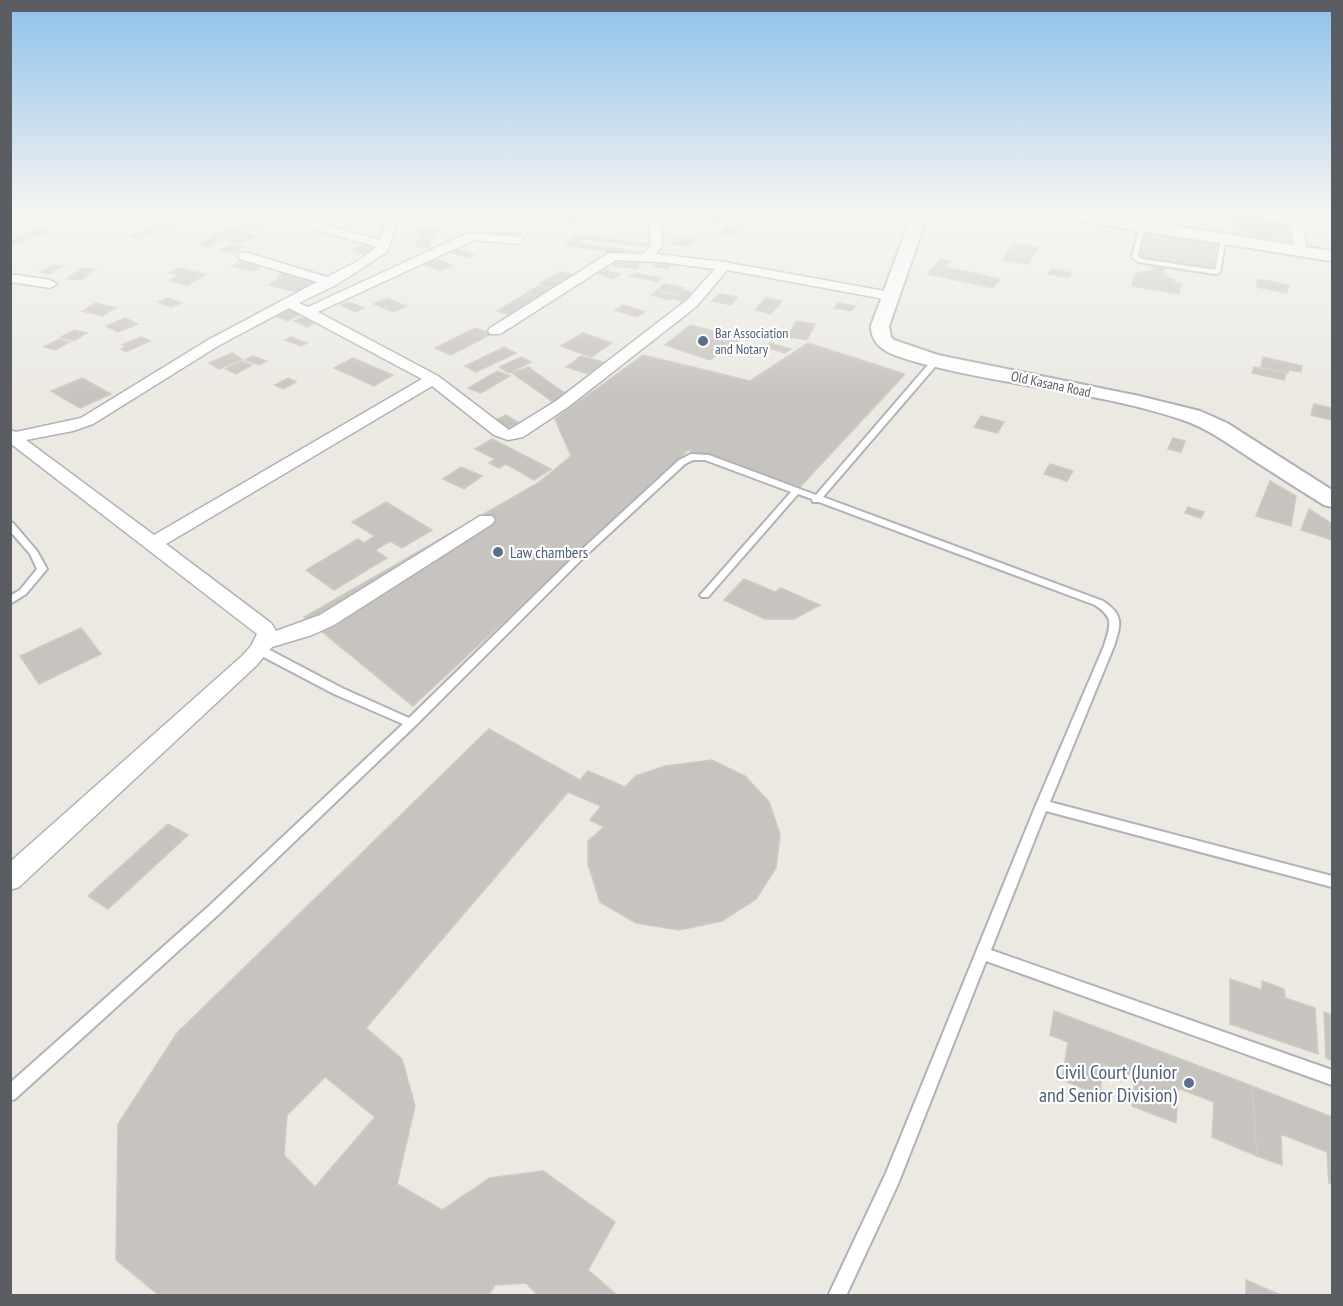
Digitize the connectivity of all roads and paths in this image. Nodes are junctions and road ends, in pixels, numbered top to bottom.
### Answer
1 (303, 275) edge
2 (342, 275) edge
3 (388, 275) edge
4 (585, 275) edge
5 (716, 275) edge
6 (774, 275) edge
7 (898, 275) edge
8 (10, 278) edge
9 (331, 282) junction
10 (50, 284) dead end
11 (890, 296) junction
12 (290, 303) junction
13 (308, 312) junction
14 (495, 331) dead end
15 (936, 361) junction
16 (433, 379) junction
17 (12, 436) edge
18 (795, 492) junction
19 (816, 500) junction
20 (1332, 500) edge
21 (486, 520) dead end
22 (10, 525) edge
23 (154, 543) junction
24 (705, 595) dead end
25 (10, 601) edge
26 (262, 646) junction
27 (411, 723) junction
28 (1042, 805) junction
29 (10, 879) edge
30 (1332, 881) edge
31 (982, 953) junction
32 (1332, 1078) edge
33 (10, 1094) edge
34 (837, 1296) edge

1 - 9 street
2 - 9 street
3 - 13 street
4 - 14 street
5 - 16 street
6 - 11 street
7 - 11 street, Old Kasana Road
8 - 10 street
9 - 12 street
11 - 15 street, Old Kasana Road
12 - 13 street
12 - 17 street
13 - 16 street
15 - 19 lane
15 - 20 street, Old Kasana Road
16 - 23 street
17 - 23 street
18 - 19 lane
18 - 24 lane
18 - 27 lane
19 - 28 lane
21 - 26 street
22 - 25 lane
23 - 26 street
26 - 27 lane
26 - 29 street
27 - 33 lane
28 - 30 lane
28 - 31 lane
31 - 32 lane
31 - 34 lane

